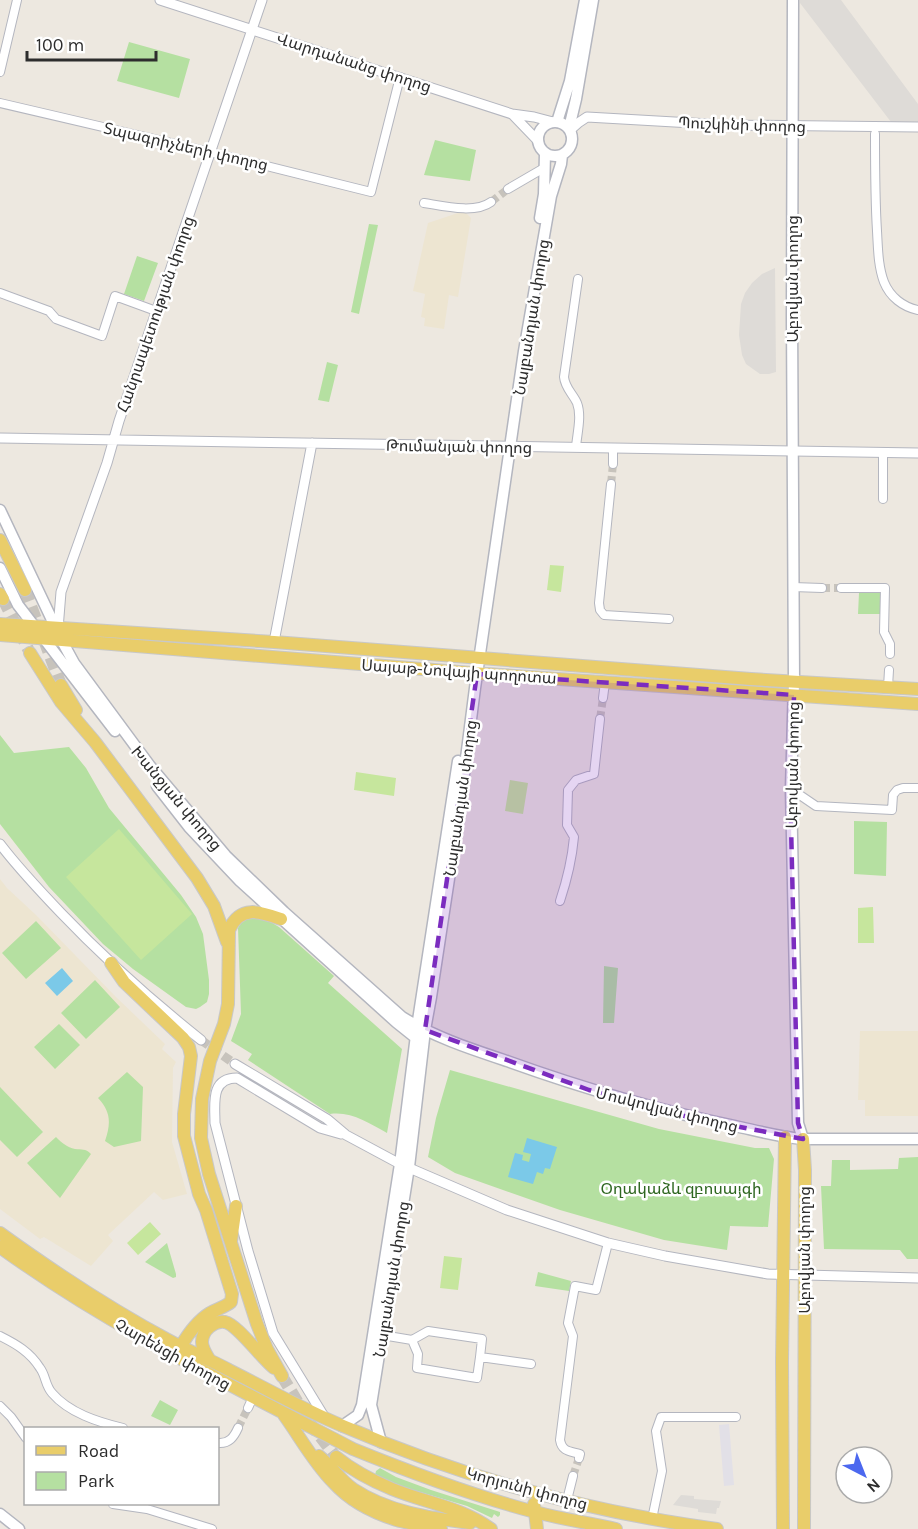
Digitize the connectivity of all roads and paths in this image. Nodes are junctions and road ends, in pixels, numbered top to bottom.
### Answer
1 (18, 0) edge
2 (160, 0) edge
3 (262, 0) edge
4 (585, 0) edge
5 (593, 0) edge
6 (793, 0) edge
7 (252, 29) junction
8 (0, 72) edge
9 (400, 77) junction
10 (0, 103) edge
11 (512, 114) junction
12 (555, 122) junction
13 (792, 127) junction
14 (866, 127) junction
15 (886, 127) junction
16 (918, 127) edge
17 (569, 129) junction
18 (875, 134) junction
19 (538, 141) junction
20 (210, 152) junction
21 (545, 153) junction
22 (562, 155) junction
23 (544, 168) junction
24 (508, 189) tunnel mouth
25 (424, 202) dead end
26 (491, 202) tunnel mouth
27 (578, 279) dead end
28 (0, 293) edge
29 (918, 310) edge
30 (156, 311) junction
31 (0, 438) edge
32 (113, 440) junction
33 (312, 443) junction
34 (508, 446) junction
35 (576, 447) junction
36 (613, 448) junction
37 (793, 451) junction
38 (883, 453) junction
39 (918, 453) edge
40 (613, 464) tunnel mouth
41 (611, 484) tunnel mouth
42 (883, 499) dead end
43 (0, 510) edge
44 (0, 540) edge
45 (0, 568) edge
46 (793, 586) junction
47 (822, 588) tunnel mouth
48 (841, 588) tunnel mouth
49 (25, 590) tunnel mouth
50 (42, 599) junction
51 (22, 610) junction
52 (669, 619) dead end
53 (0, 624) edge
54 (34, 626) junction
55 (0, 635) edge
56 (60, 635) junction
57 (44, 639) junction
58 (274, 642) junction
59 (30, 652) tunnel mouth
60 (890, 654) dead end
61 (477, 658) junction
62 (889, 670) dead end
63 (475, 674) junction
64 (605, 682) junction
65 (61, 684) tunnel mouth
66 (888, 687) junction
67 (794, 688) junction
68 (918, 689) edge
69 (603, 698) tunnel mouth
70 (918, 704) edge
71 (600, 719) tunnel mouth
72 (95, 742) junction
73 (918, 788) edge
74 (790, 789) junction
75 (0, 844) edge
76 (560, 901) dead end
77 (281, 919) junction
78 (228, 945) junction
79 (111, 963) junction
80 (421, 1028) junction
81 (416, 1038) junction
82 (201, 1040) tunnel mouth
83 (235, 1064) tunnel mouth
84 (346, 1135) junction
85 (785, 1137) junction
86 (802, 1139) junction
87 (918, 1139) edge
88 (404, 1165) junction
89 (236, 1206) junction
90 (206, 1210) junction
91 (0, 1233) edge
92 (608, 1244) junction
93 (231, 1245) junction
94 (0, 1247) edge
95 (783, 1275) junction
96 (804, 1276) junction
97 (918, 1278) edge
98 (382, 1335) junction
99 (0, 1336) edge
100 (412, 1340) junction
101 (181, 1346) junction
102 (480, 1357) junction
103 (209, 1359) junction
104 (531, 1364) dead end
105 (0, 1406) edge
106 (282, 1412) junction
107 (736, 1417) dead end
108 (325, 1418) junction
109 (342, 1426) junction
110 (119, 1427) edge
111 (238, 1428) tunnel mouth
112 (24, 1435) edge
113 (304, 1442) junction
114 (381, 1442) junction
115 (219, 1443) edge
116 (353, 1449) joint
117 (579, 1458) dead end
118 (573, 1476) tunnel mouth
119 (533, 1491) junction
120 (567, 1500) junction
121 (124, 1505) edge
122 (535, 1512) junction
123 (0, 1514) edge
124 (652, 1519) junction
125 (473, 1526) edge
126 (19, 1529) edge
127 (212, 1529) edge
128 (441, 1529) edge
129 (490, 1529) edge
130 (537, 1529) edge
131 (616, 1529) edge
132 (717, 1529) edge
133 (783, 1529) edge
134 (804, 1529) edge

1 - 8 street
2 - 7 street, Վարդանանց փողոց
3 - 7 street, Հանրապետության փողոց
4 - 12 main road
5 - 17 main road
6 - 13 main road, Աբովյան փողոց
7 - 9 street, Վարդանանց փողոց
7 - 20 street, Հանրապետության փողոց
9 - 11 street, Վարդանանց փողոց
9 - 20 street, Տպագրիչների փողոց
10 - 20 street, Տպագրիչների փողոց
11 - 12 street
11 - 19 street, Վարդանանց փողոց
12 - 17 main road
12 - 19 main road
13 - 14 street, Պուշկինի փողոց
13 - 17 street, Պուշկինի փողոց
13 - 37 main road, Աբովյան փողոց
14 - 15 street, Պուշկինի փողոց
14 - 18 street
15 - 16 street, Պուշկինի փողոց
15 - 18 street
17 - 22 main road
18 - 29 street
19 - 21 main road
20 - 30 street, Հանրապետության փողոց
21 - 22 main road
21 - 23 main road, Նալբանդյան փողոց
22 - 34 main road, Նալբանդյան փողոց
23 - 24 street
23 - 34 main road, Նալբանդյան փողոց
25 - 26 street
27 - 35 street
28 - 30 street
30 - 32 street, Հանրապետության փողոց
31 - 32 street, Թումանյան փողոց
32 - 33 street, Թումանյան փողոց
32 - 56 street, Հանրապետության փողոց
33 - 34 street, Թումանյան փողոց
33 - 58 street
34 - 35 street, Թումանյան փողոց
34 - 61 main road, Նալբանդյան փողոց
35 - 36 street, Թումանյան փողոց
36 - 37 street, Թումանյան փողոց
36 - 40 street
37 - 38 street, Թումանյան փողոց
37 - 46 main road, Աբովյան փողոց
38 - 39 street, Թումանյան փողոց
38 - 42 street
41 - 52 street
43 - 50 main road, Խանջյան փողոց
44 - 49 main road
45 - 51 main road, Խանջյան փողոց
46 - 47 street
46 - 67 main road, Աբովյան փողոց
48 - 60 street
50 - 51 main road
50 - 56 main road, Խանջյան փողոց
51 - 54 main road, Խանջյան փողոց
53 - 54 main road, Սայաթ-Նովայի պողոտա
54 - 56 main road, Սայաթ-Նովայի պողոտա
54 - 57 main road, Խանջյան փողոց
55 - 57 main road, Սայաթ-Նովայի պողոտա
56 - 57 main road, Սայաթ-Նովայի պողոտա
56 - 58 main road, Սայաթ-Նովայի պողոտա
56 - 63 main road, Սայաթ-Նովայի պողոտա
56 - 80 main road, Խանջյան փողոց
57 - 77 main road, Խանջյան փողոց
58 - 61 main road, Սայաթ-Նովայի պողոտա
59 - 72 main road
61 - 63 main road, Նալբանդյան փողոց
61 - 67 main road, Սայաթ-Նովայի պողոտա
62 - 66 street
63 - 64 main road, Սայաթ-Նովայի պողոտա
63 - 80 main road, Նալբանդյան փողոց
64 - 67 main road, Սայաթ-Նովայի պողոտա
64 - 69 street
65 - 72 main road
66 - 67 main road, Սայաթ-Նովայի պողոտա
66 - 68 main road, Սայաթ-Նովայի պողոտա
67 - 70 main road, Սայաթ-Նովայի պողոտա
67 - 74 main road, Աբովյան փողոց
71 - 76 street
72 - 78 main road
73 - 74 street
74 - 86 main road, Աբովյան փողոց
75 - 79 street
77 - 78 main road
77 - 81 main road, Խանջյան փողոց
78 - 93 main road
79 - 82 street
79 - 90 main road
80 - 81 main road, Նալբանդյան փողոց
80 - 85 main road, Մոսկովյան փողոց
80 - 88 main road, Նալբանդյան փողոց
81 - 88 main road, Նալբանդյան փողոց
83 - 84 street
84 - 88 street
84 - 89 street
85 - 86 main road, Մոսկովյան փողոց
85 - 95 main road, Աբովյան փողոց
86 - 87 main road, Մոսկովյան փողոց
86 - 96 main road, Աբովյան փողոց
88 - 92 street
88 - 98 main road, Նալբանդյան փողոց
88 - 109 main road, Նալբանդյան փողոց
89 - 93 main road
89 - 108 street
90 - 93 main road
90 - 101 main road
91 - 101 main road, Չարենցի փողոց
92 - 95 street
92 - 117 street
93 - 103 main road
94 - 106 main road, Չարենցի փողոց
95 - 96 street
95 - 133 main road, Աբովյան փողոց
96 - 97 street
96 - 134 main road, Աբովյան փողոց
98 - 100 street
98 - 114 main road, Նալբանդյան փողոց
99 - 110 street
100 - 102 street
100 - 102 street
101 - 103 main road, Չարենցի փողոց
102 - 104 street
103 - 108 main road, Չարենցի փողոց
105 - 112 street
106 - 113 main road
106 - 116 main road, Չարենցի փողոց
107 - 124 street
108 - 109 main road, Չարենցի փողոց
109 - 114 main road, Կորյունի փողոց
111 - 115 street
113 - 125 main road
113 - 128 main road
114 - 119 main road, Կորյունի փողոց
116 - 122 main road, Կորյունի փողոց
118 - 120 street
119 - 120 main road, Կորյունի փողոց
119 - 122 main road
120 - 124 main road, Կորյունի փողոց
121 - 127 street
122 - 130 main road
122 - 131 main road, Կորյունի փողոց
123 - 126 main road
124 - 132 main road, Կորյունի փողոց
125 - 129 main road

